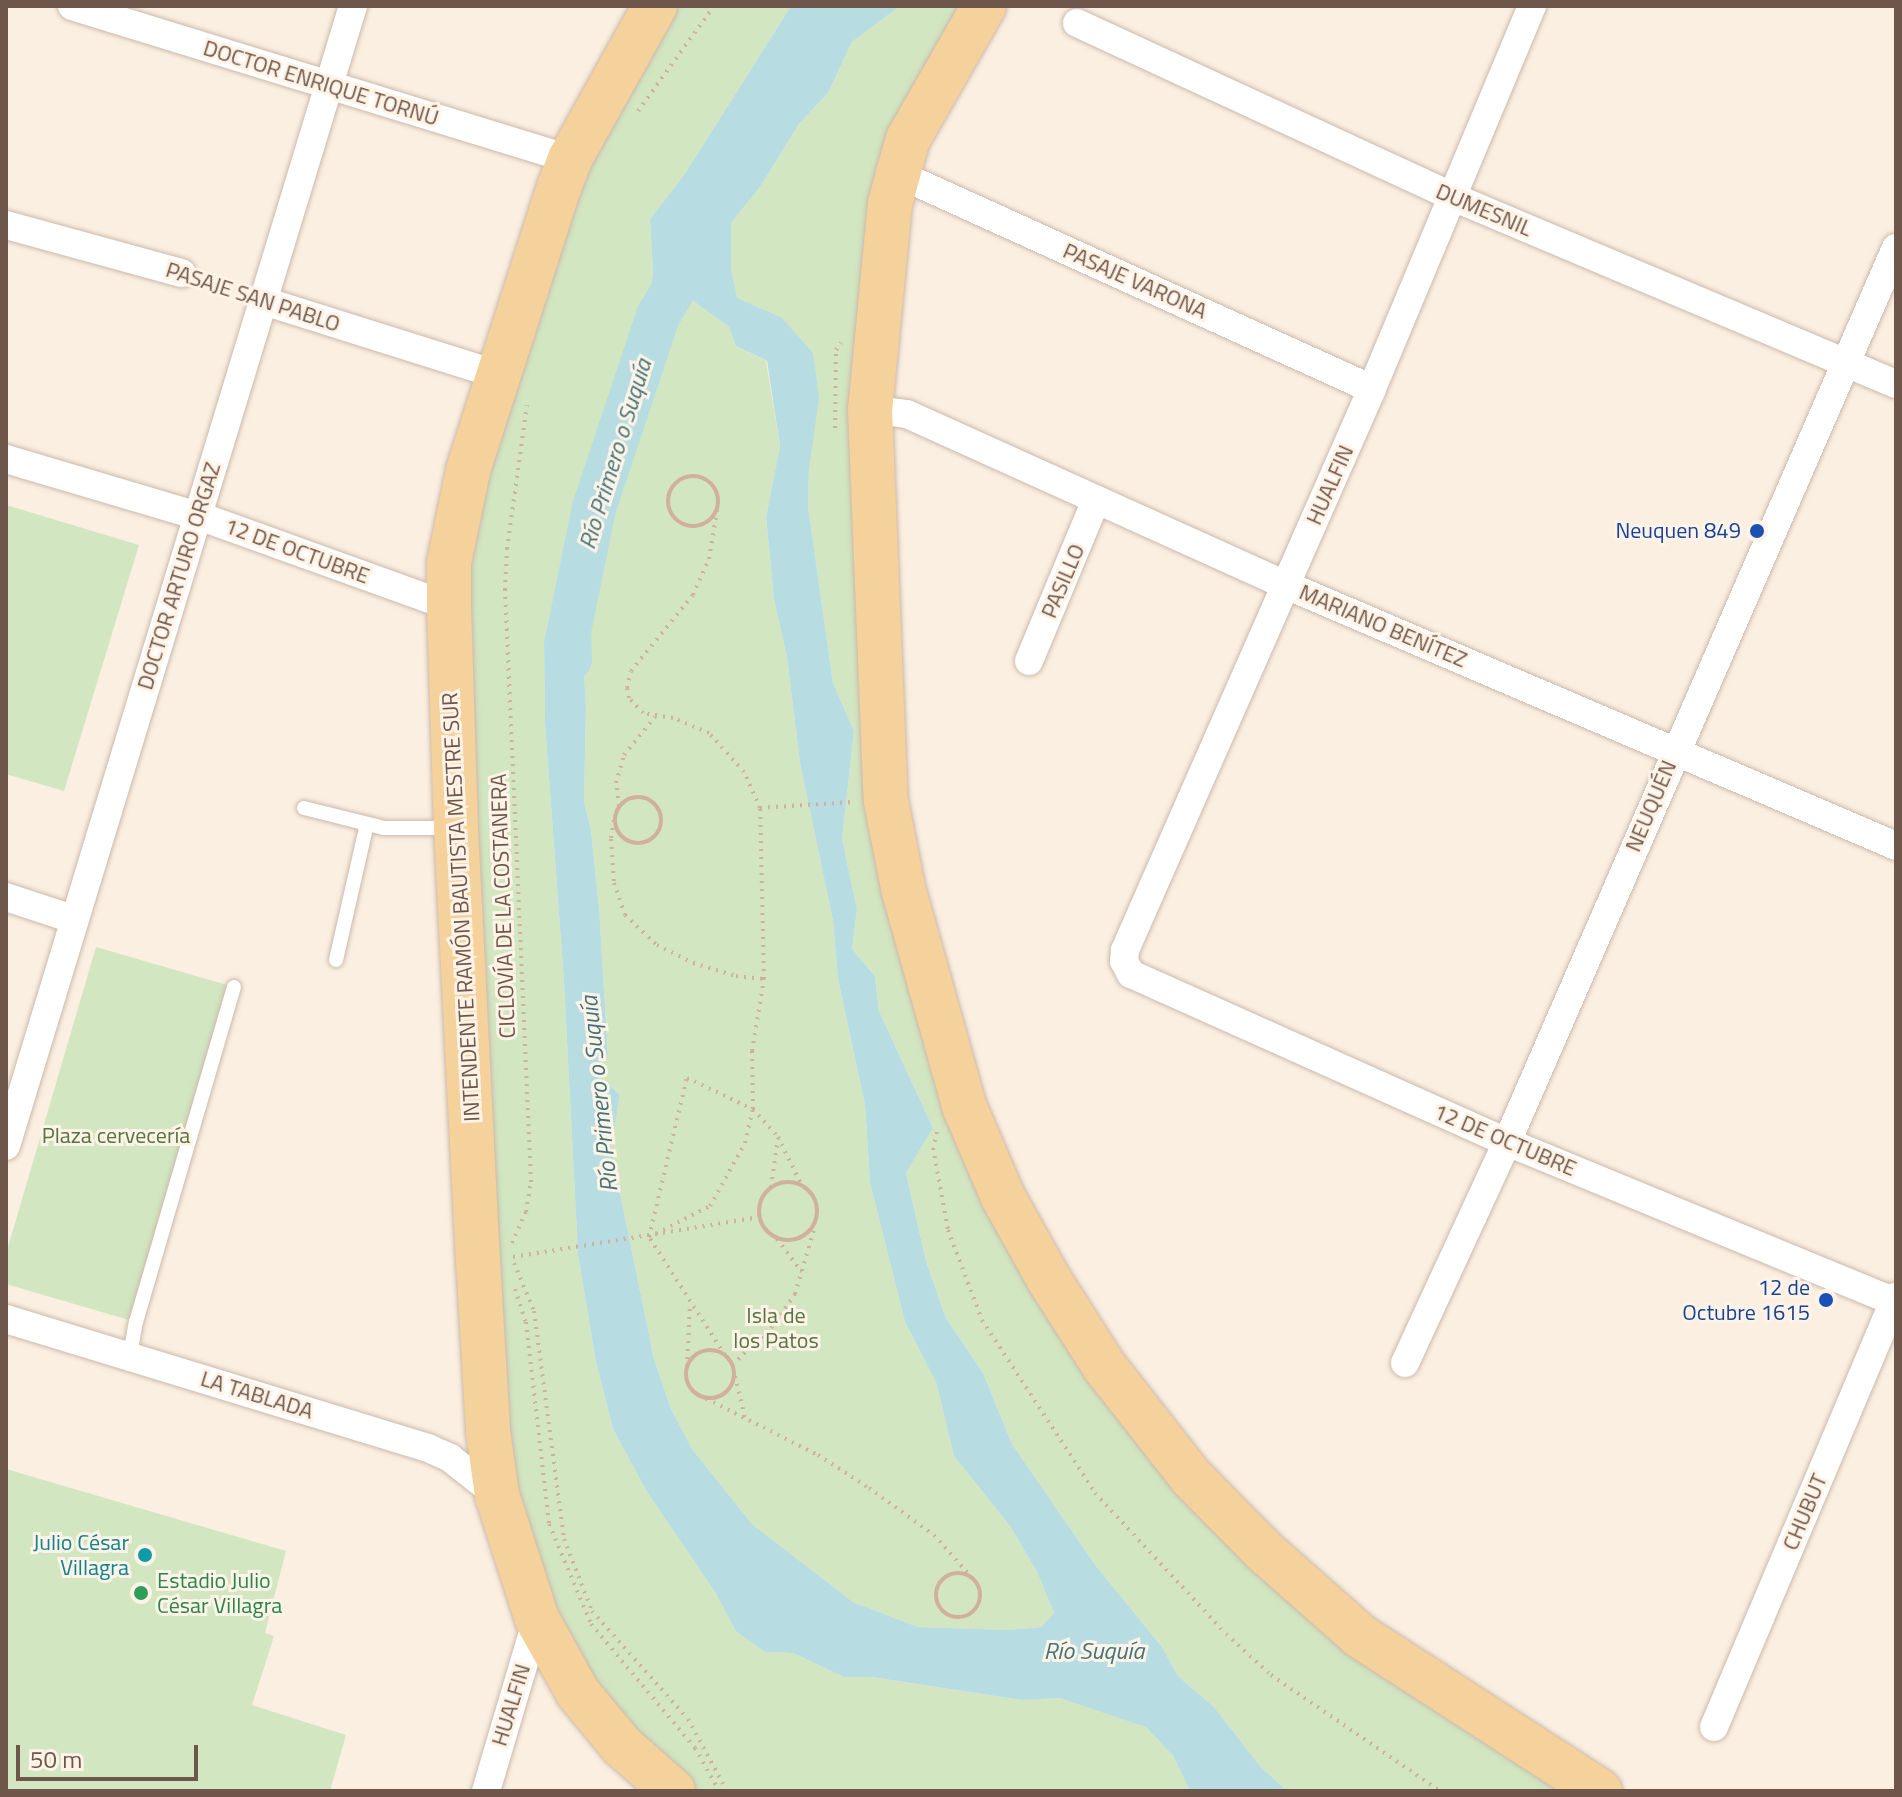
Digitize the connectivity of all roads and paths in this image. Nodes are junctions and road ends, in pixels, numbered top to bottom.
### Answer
1 (72, 6) edge
2 (353, 6) edge
3 (655, 6) edge
4 (714, 6) edge
5 (984, 6) edge
6 (1532, 6) edge
7 (1077, 23) dead end
8 (330, 86) junction
9 (630, 122) dead end
10 (570, 159) junction
11 (898, 174) junction
12 (1453, 197) junction
13 (6, 225) edge
14 (1896, 248) edge
15 (182, 273) joint
16 (264, 301) junction
17 (846, 336) dead end
18 (1844, 362) junction
19 (514, 383) junction
20 (1896, 384) edge
21 (1372, 389) junction
22 (870, 409) junction
23 (837, 437) dead end
24 (6, 459) edge
25 (1096, 500) junction
26 (717, 510) junction
27 (199, 516) junction
28 (1286, 585) junction
29 (449, 606) junction
30 (1029, 661) dead end
31 (655, 717) junction
32 (1676, 749) junction
33 (858, 801) dead end
34 (619, 806) junction
35 (304, 808) dead end
36 (760, 808) junction
37 (614, 820) junction
38 (367, 824) junction
39 (456, 828) junction
40 (1896, 846) edge
41 (6, 897) edge
42 (73, 919) junction
43 (336, 960) dead end
44 (1124, 961) joint
45 (764, 979) junction
46 (234, 987) dead end
47 (753, 1109) junction
48 (942, 1123) dead end
49 (778, 1137) junction
50 (1507, 1142) junction
51 (6, 1146) edge
52 (801, 1184) junction
53 (771, 1187) junction
54 (818, 1216) junction
55 (759, 1217) junction
56 (649, 1237) junction
57 (776, 1238) junction
58 (525, 1255) dead end
59 (504, 1258) dead end
60 (508, 1271) dead end
61 (802, 1272) junction
62 (513, 1283) dead end
63 (1895, 1300) edge
64 (690, 1302) junction
65 (6, 1319) edge
66 (130, 1355) junction
67 (725, 1355) junction
68 (1405, 1363) dead end
69 (732, 1365) junction
70 (687, 1369) junction
71 (734, 1374) junction
72 (699, 1395) junction
73 (745, 1418) junction
74 (497, 1495) junction
75 (974, 1580) junction
76 (537, 1619) junction
77 (1714, 1727) dead end
78 (486, 1791) edge
79 (673, 1791) edge
80 (719, 1791) edge
81 (727, 1791) edge
82 (1440, 1791) edge
83 (1600, 1791) edge

1 - 8 street, DOCTOR ENRIQUE TORNÚ
2 - 8 street, DOCTOR ARTURO ORGAZ
3 - 10 main road, INTENDENTE RAMÓN BAUTISTA MESTRE SUR
4 - 9 path
5 - 11 main road
6 - 12 street, HUALFIN
7 - 12 street, DUMESNIL
8 - 10 street, DOCTOR ENRIQUE TORNÚ
8 - 16 street, DOCTOR ARTURO ORGAZ
10 - 19 main road, INTENDENTE RAMÓN BAUTISTA MESTRE SUR
11 - 21 street, PASAJE VARONA
11 - 22 main road
12 - 18 street, DUMESNIL
12 - 21 street, HUALFIN
13 - 15 street, PASAJE SAN PABLO
14 - 18 street, NEUQUÉN
15 - 16 path, PASAJE SAN PABLO
16 - 19 street, PASAJE SAN PABLO
16 - 27 street, DOCTOR ARTURO ORGAZ
17 - 23 path
18 - 20 street, DUMESNIL
18 - 32 street, NEUQUÉN
19 - 29 main road, INTENDENTE RAMÓN BAUTISTA MESTRE SUR
19 - 81 path, CICLOVÍA DE LA COSTANERA
21 - 28 street, HUALFIN
22 - 25 street, MARIANO BENÍTEZ
22 - 83 main road
24 - 27 street, 12 DE OCTUBRE
25 - 28 street, MARIANO BENÍTEZ
25 - 30 street, PASILLO
26 - 26 path
26 - 31 path
27 - 29 street, 12 DE OCTUBRE
27 - 42 street, DOCTOR ARTURO ORGAZ
28 - 32 street, MARIANO BENÍTEZ
28 - 44 street, HUALFIN
29 - 39 main road, INTENDENTE RAMÓN BAUTISTA MESTRE SUR
31 - 34 path
31 - 36 path
32 - 40 street, MARIANO BENÍTEZ
32 - 50 street, NEUQUÉN
33 - 36 path
34 - 37 path
34 - 37 path
35 - 38 lane
36 - 45 path
37 - 45 path
38 - 39 lane
38 - 43 lane
39 - 74 main road, INTENDENTE RAMÓN BAUTISTA MESTRE SUR
41 - 42 street
42 - 51 street, DOCTOR ARTURO ORGAZ
44 - 50 street, 12 DE OCTUBRE
45 - 47 path
46 - 66 lane
47 - 49 path
47 - 56 path
47 - 56 path
48 - 82 path
49 - 52 path
49 - 53 path
50 - 63 street, 12 DE OCTUBRE
50 - 68 street, NEUQUÉN
52 - 53 path
52 - 54 path
53 - 55 path
54 - 57 path
54 - 61 path
55 - 56 path
55 - 57 path
56 - 58 path
56 - 64 path
57 - 61 path
59 - 60 path
61 - 69 path
62 - 80 path
63 - 77 street, CHUBUT
64 - 67 path
64 - 70 path
65 - 66 street, LA TABLADA
66 - 74 street, LA TABLADA
67 - 69 path
67 - 70 path
69 - 71 path
70 - 72 path
71 - 72 path
71 - 73 path
72 - 73 path
73 - 75 path
74 - 76 main road, INTENDENTE RAMÓN BAUTISTA MESTRE SUR
75 - 75 path
76 - 78 street, HUALFIN
76 - 79 main road, INTENDENTE RAMÓN BAUTISTA MESTRE SUR

